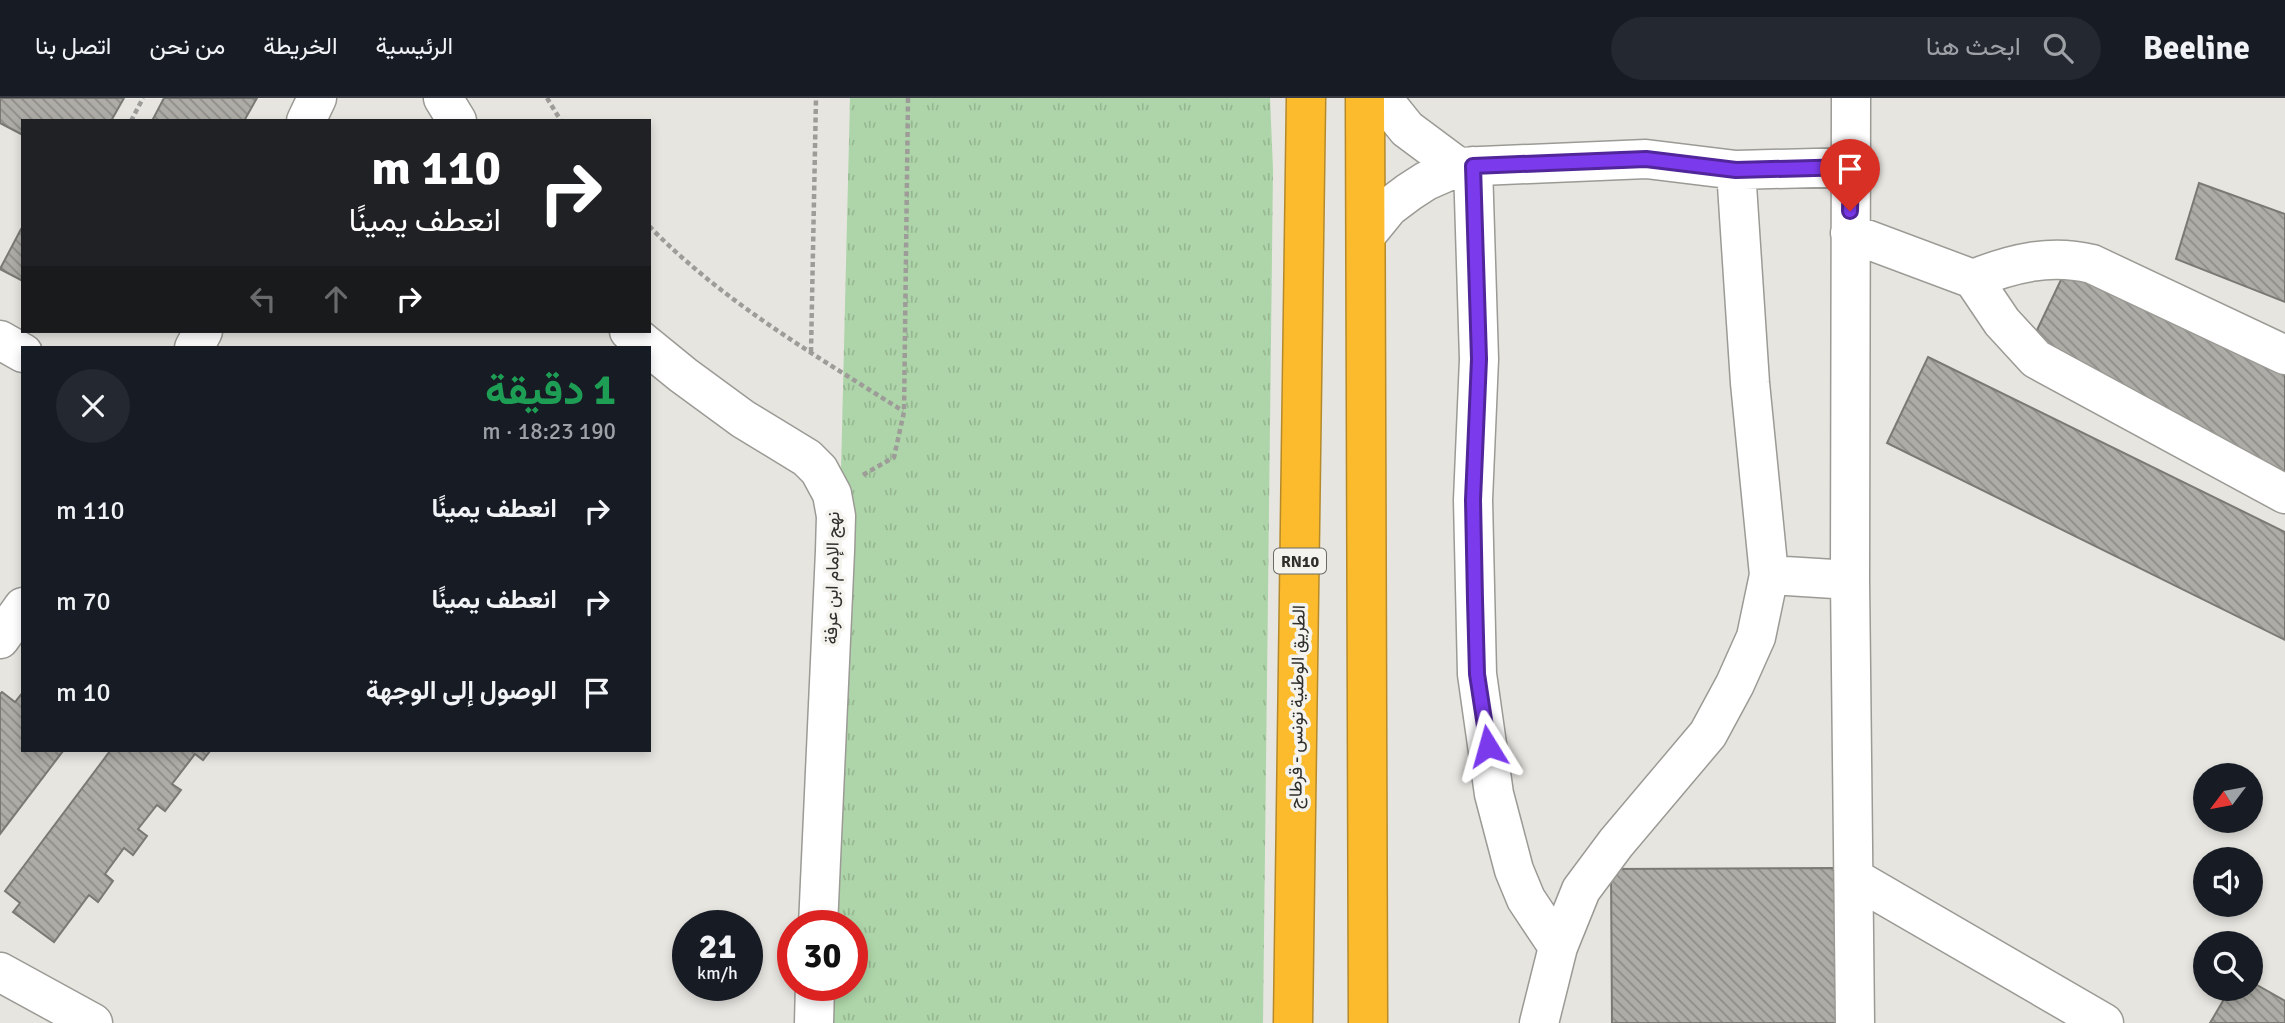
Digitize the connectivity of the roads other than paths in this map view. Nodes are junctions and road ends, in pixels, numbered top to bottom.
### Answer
1 (317, 98) edge
2 (443, 98) edge
3 (1298, 98) edge
4 (1306, 98) edge
5 (1365, 98) edge
6 (1382, 98) edge
7 (1851, 98) edge
8 (307, 119) edge
9 (456, 119) edge
10 (1306, 159) junction
11 (1466, 166) junction
12 (1851, 167) junction
13 (1736, 170) junction
14 (1850, 233) junction
15 (1367, 234) junction
16 (1973, 279) junction
17 (631, 333) edge
18 (0, 340) edge
19 (647, 346) edge
20 (651, 349) edge
21 (21, 352) edge
22 (2285, 355) edge
23 (2285, 494) edge
24 (1769, 575) junction
25 (1850, 580) junction
26 (21, 610) edge
27 (0, 639) edge
28 (1854, 878) junction
29 (819, 910) edge
30 (1558, 947) junction
31 (0, 972) edge
32 (815, 1001) edge
33 (93, 1023) edge
34 (814, 1023) edge
35 (1293, 1023) edge
36 (1368, 1023) edge
37 (1539, 1023) edge
38 (1855, 1023) edge
39 (2104, 1023) edge

1 - 8 street
2 - 9 street
3 - 10 highway
4 - 10 highway, الطريق الوطنية تونس - قرطاج / RN10
5 - 15 highway
6 - 11 street
7 - 12 street
10 - 35 highway, الطريق الوطنية تونس - قرطاج / RN10
11 - 13 street
11 - 15 street
11 - 30 street
12 - 13 street
12 - 14 street
13 - 24 street
14 - 16 street
14 - 25 street
15 - 36 highway
16 - 22 street
16 - 23 street
17 - 19 street, نهج الإمام ابن عرفة
18 - 21 street
20 - 29 street, نهج الإمام ابن عرفة
24 - 25 street
24 - 30 street
25 - 28 street
26 - 27 street
28 - 38 street
28 - 39 street
30 - 37 street
31 - 33 street
32 - 34 street

